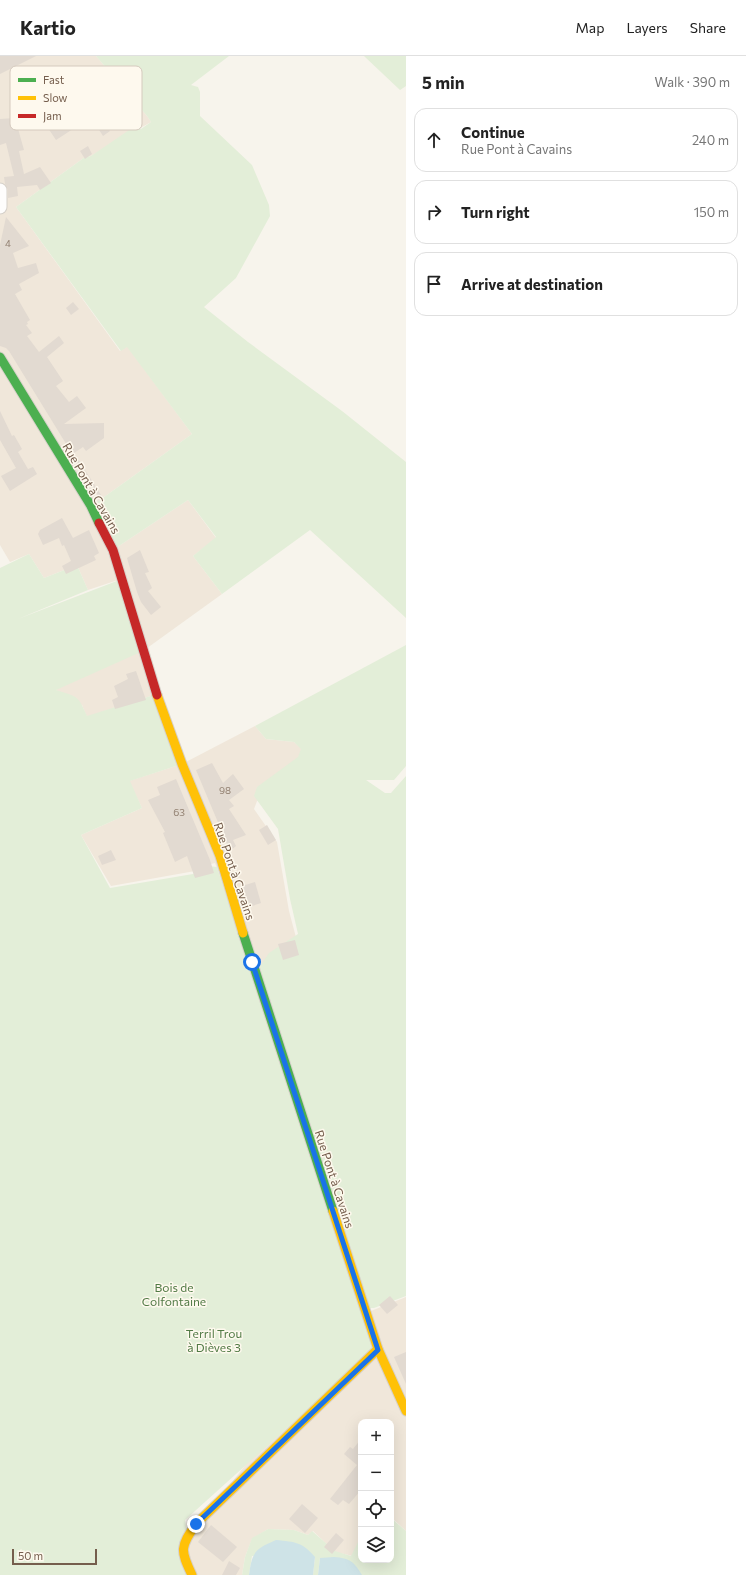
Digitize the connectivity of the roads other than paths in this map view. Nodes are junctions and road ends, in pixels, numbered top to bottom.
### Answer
1 (0, 190) edge
2 (0, 207) edge
3 (0, 357) edge
4 (378, 1350) junction
5 (406, 1411) edge
6 (192, 1575) edge

1 - 2 street
3 - 4 street, Rue Pont à Cavains
4 - 5 street, Rue Pont à Cavains
4 - 6 street

